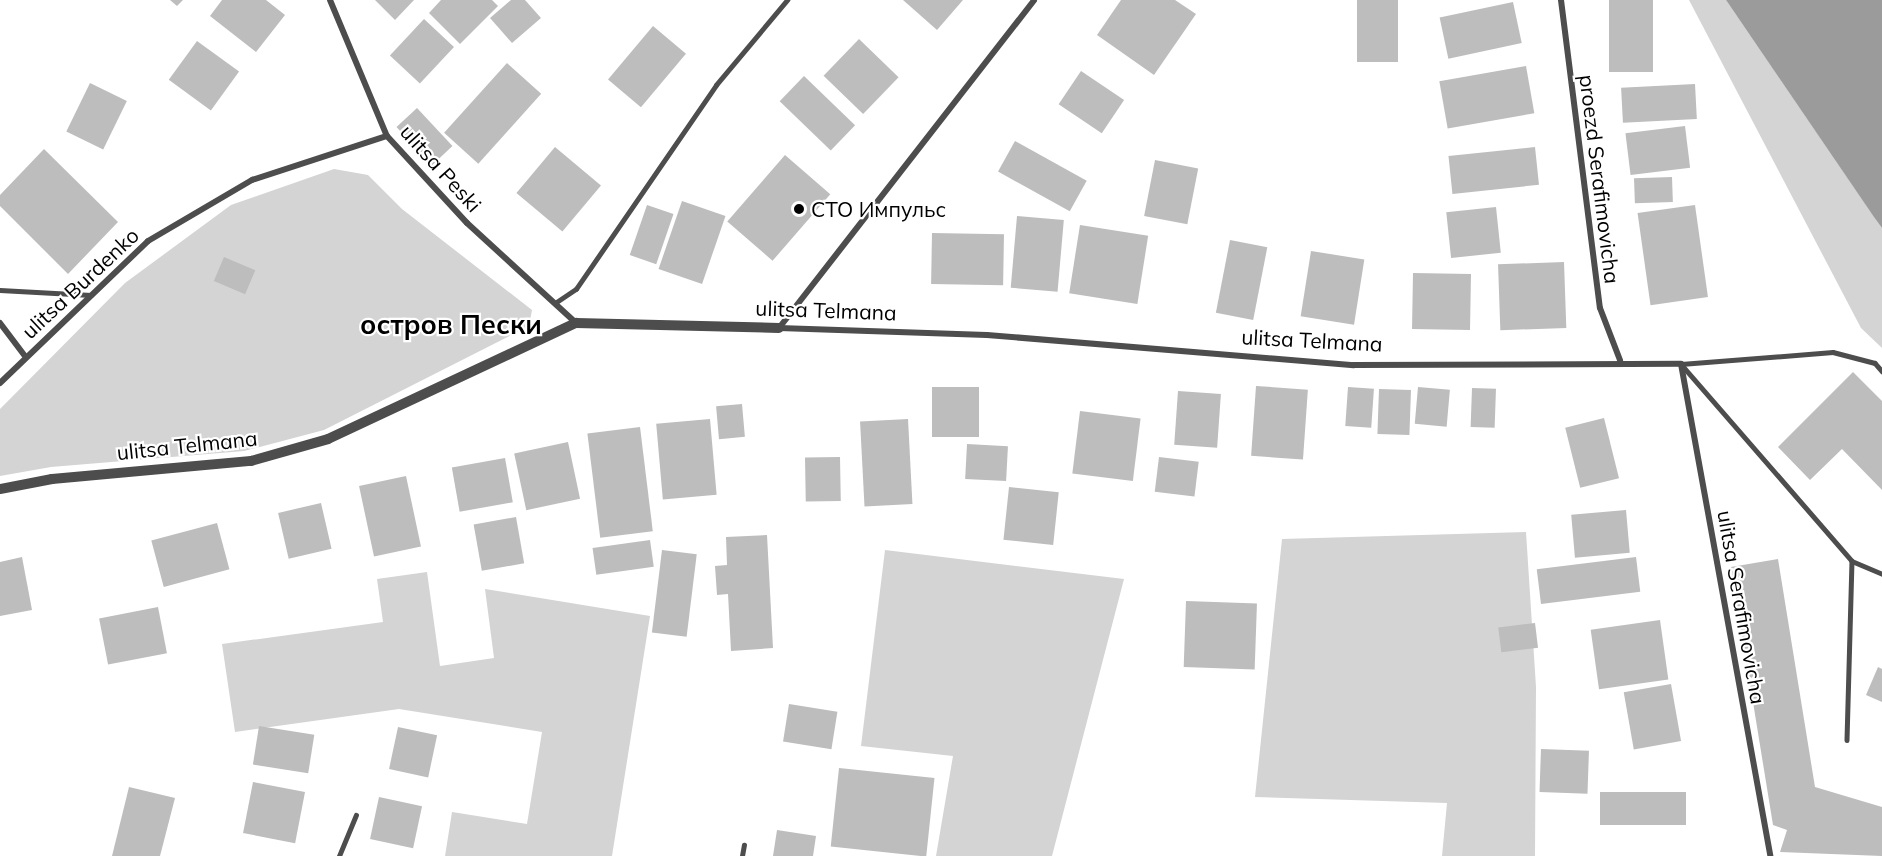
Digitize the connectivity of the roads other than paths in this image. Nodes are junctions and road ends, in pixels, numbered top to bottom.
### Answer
1 (330, 0) edge
2 (787, 0) edge
3 (1034, 0) edge
4 (1561, 0) edge
5 (387, 136) junction
6 (0, 290) edge
7 (90, 295) junction
8 (555, 303) junction
9 (0, 323) edge
10 (576, 323) junction
11 (778, 328) junction
12 (25, 356) junction
13 (1620, 360) junction
14 (1681, 364) junction
15 (1882, 370) edge
16 (0, 383) edge
17 (0, 489) edge
18 (1851, 561) junction
19 (1882, 574) edge
20 (1847, 740) dead end
21 (356, 815) dead end
22 (744, 845) dead end
23 (339, 856) edge
24 (742, 856) edge
25 (1770, 856) edge

1 - 5 street, ulitsa Peski
2 - 8 lane
3 - 11 street
4 - 13 street, proezd Serafimovicha
5 - 7 street, ulitsa Burdenko
5 - 8 street, ulitsa Peski
6 - 7 lane
7 - 12 street, ulitsa Burdenko
8 - 10 street, ulitsa Peski
9 - 12 street, ulitsa Burdenko
10 - 11 street, ulitsa Telmana
10 - 17 street, ulitsa Telmana
11 - 13 street, ulitsa Telmana
12 - 16 street, ulitsa Burdenko
13 - 14 street, ulitsa Telmana
14 - 15 lane
14 - 18 lane
14 - 25 street, ulitsa Serafimovicha
18 - 19 lane
18 - 20 lane
21 - 23 lane
22 - 24 lane

